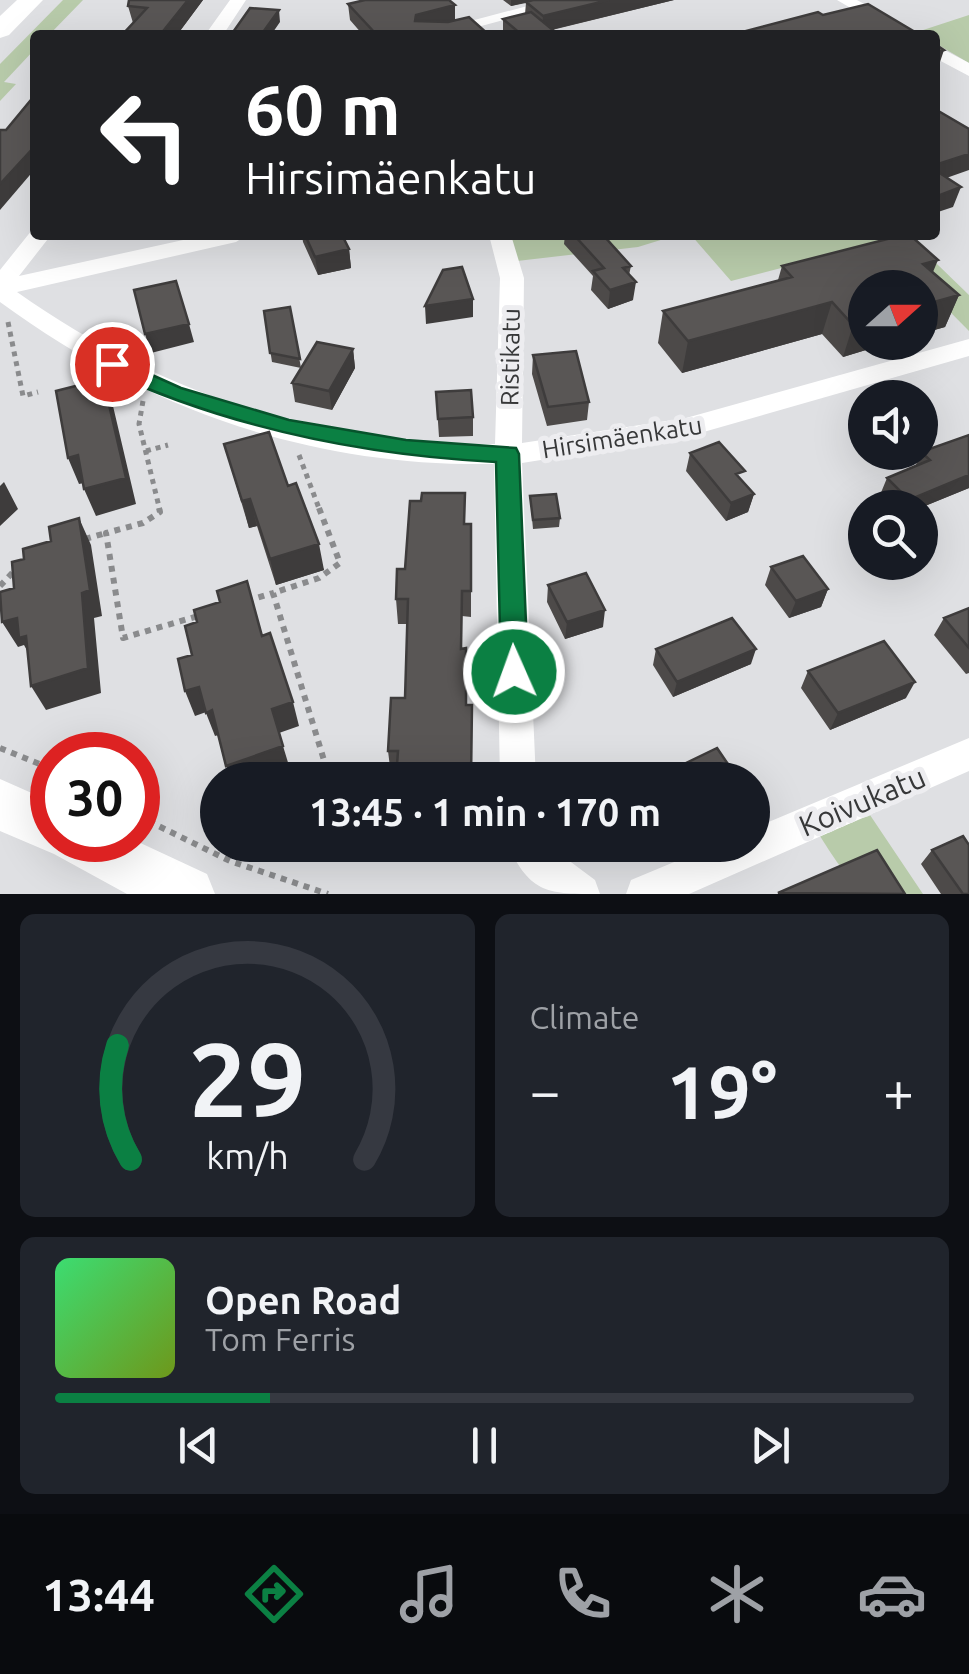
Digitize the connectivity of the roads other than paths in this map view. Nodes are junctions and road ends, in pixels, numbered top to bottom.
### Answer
1 (31, 0) edge
2 (238, 0) edge
3 (570, 0) edge
4 (845, 0) edge
5 (0, 30) edge
6 (217, 30) edge
7 (447, 30) edge
8 (901, 30) edge
9 (940, 53) edge
10 (969, 71) edge
11 (37, 240) edge
12 (216, 240) edge
13 (501, 240) edge
14 (4, 292) edge
15 (969, 347) edge
16 (508, 454) junction
17 (969, 754) edge
18 (517, 762) edge
19 (9, 786) edge
20 (30, 807) edge
21 (121, 862) edge
22 (537, 862) edge
23 (187, 894) edge
24 (581, 894) edge
25 (644, 894) edge

1 - 5 main road
2 - 6 street
3 - 7 street
4 - 8 street
9 - 10 street
11 - 14 street
12 - 14 street
13 - 16 street, Ristikatu
14 - 16 street, Hirsimäenkatu
15 - 16 street, Hirsimäenkatu
16 - 18 street, Ristikatu
17 - 25 street, Koivukatu
19 - 20 main road
21 - 23 main road
22 - 24 street

